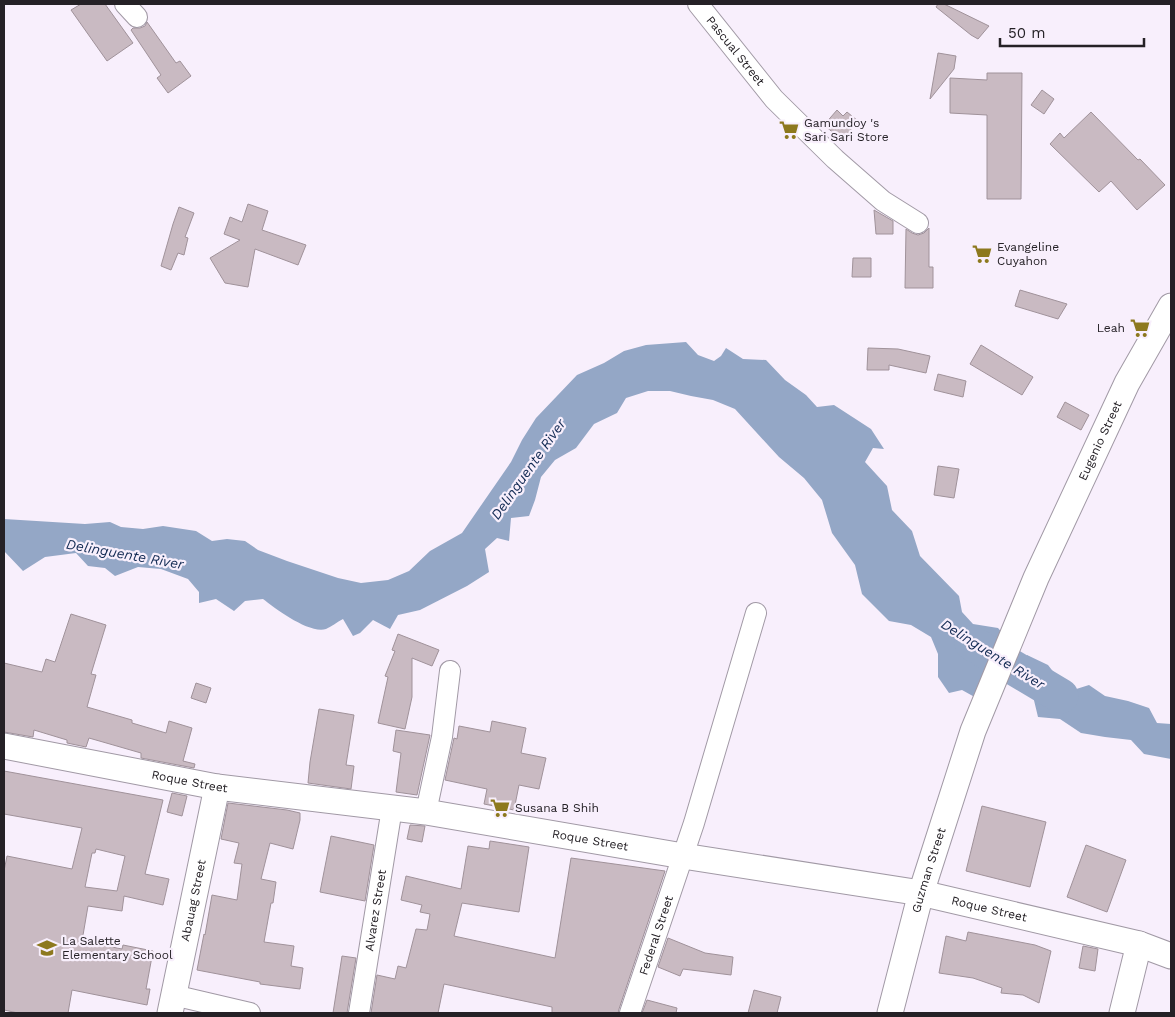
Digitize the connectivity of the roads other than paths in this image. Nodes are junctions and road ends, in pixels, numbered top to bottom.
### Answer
1 (698, 4) edge
2 (918, 223) dead end
3 (1171, 306) edge
4 (756, 613) dead end
5 (450, 671) dead end
6 (973, 731) joint
7 (4, 746) edge
8 (217, 787) junction
9 (392, 808) junction
10 (426, 812) junction
11 (684, 856) junction
12 (921, 893) junction
13 (1139, 944) junction
14 (1171, 956) edge
15 (171, 1004) edge
16 (250, 1013) edge
17 (360, 1013) edge
18 (630, 1013) edge
19 (890, 1013) edge
20 (1122, 1013) edge

1 - 2 street, Pascual Street
3 - 6 street, Eugenio Street
4 - 11 street, Federal Street
5 - 10 street
6 - 12 street, Guzman Street
7 - 8 street, Roque Street
8 - 9 street, Roque Street
8 - 15 street, Abauag Street
9 - 10 street, Roque Street
9 - 17 street, Alvarez Street
10 - 11 street, Roque Street
11 - 12 street, Roque Street
11 - 18 street, Federal Street
12 - 13 street, Roque Street
12 - 19 street, Guzman Street
13 - 14 street, Roque Street
13 - 20 street
15 - 16 street

